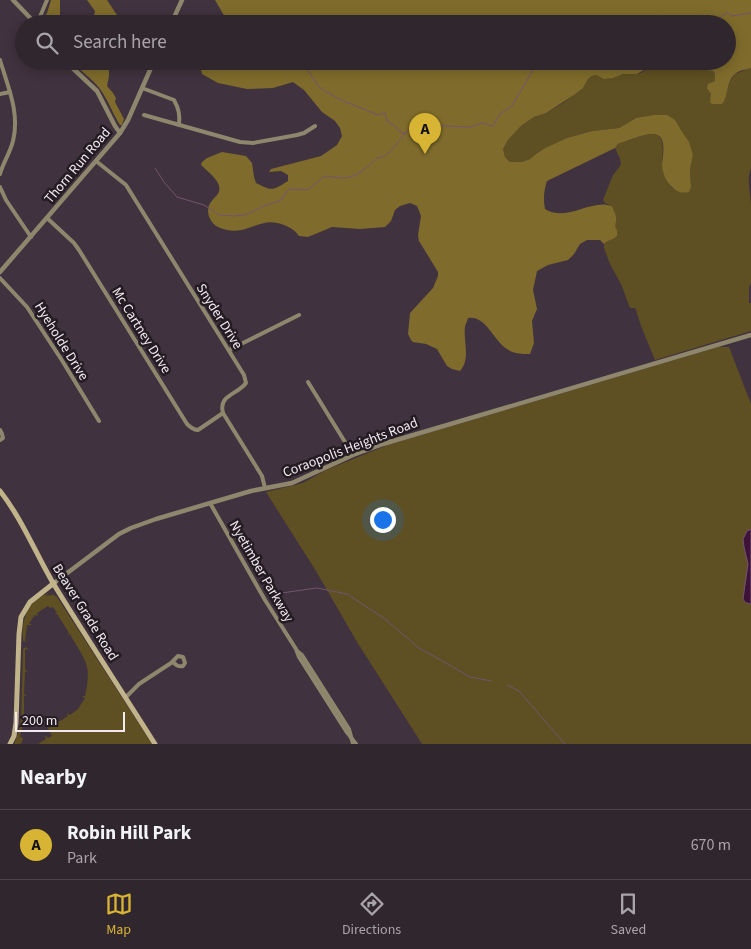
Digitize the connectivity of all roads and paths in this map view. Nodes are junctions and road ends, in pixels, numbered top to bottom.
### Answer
1 (13, 0) edge
2 (47, 0) edge
3 (182, 0) edge
4 (28, 15) edge
5 (41, 15) edge
6 (175, 15) edge
7 (0, 60) edge
8 (75, 70) edge
9 (150, 70) edge
10 (142, 88) junction
11 (10, 92) junction
12 (0, 94) edge
13 (144, 115) dead end
14 (180, 125) junction
15 (314, 126) dead end
16 (120, 133) junction
17 (96, 160) junction
18 (0, 174) edge
19 (0, 187) edge
20 (47, 218) junction
21 (31, 237) junction
22 (0, 272) edge
23 (0, 278) edge
24 (298, 316) dead end
25 (751, 335) edge
26 (229, 350) junction
27 (308, 382) dead end
28 (223, 413) junction
29 (99, 422) dead end
30 (0, 430) edge
31 (0, 440) edge
32 (353, 456) junction
33 (265, 488) junction
34 (0, 491) edge
35 (210, 504) junction
36 (54, 583) junction
37 (173, 662) dead end
38 (126, 697) junction
39 (10, 744) edge
40 (155, 744) edge
41 (354, 744) edge

1 - 4 street
2 - 5 street
3 - 6 street
7 - 11 street
8 - 16 street
9 - 10 street, Thorn Run Road
10 - 14 street
10 - 16 street, Thorn Run Road
11 - 12 street
11 - 18 street
13 - 14 street
14 - 15 street
16 - 17 street, Thorn Run Road
17 - 20 street, Thorn Run Road
17 - 26 street, Snyder Drive
19 - 21 street
20 - 21 street, Thorn Run Road
20 - 28 street, Mc Cartney Drive
21 - 22 street, Thorn Run Road
23 - 29 street, Hyeholde Drive
24 - 26 street
25 - 32 street, Coraopolis Heights Road
26 - 28 street, Snyder Drive
27 - 32 street
28 - 33 street
30 - 31 street
32 - 33 street, Coraopolis Heights Road
33 - 35 street, Coraopolis Heights Road
34 - 36 main road, Beaver Grade Road
35 - 36 street, Coraopolis Heights Road
35 - 41 street, Nyetimber Parkway
36 - 38 main road, Beaver Grade Road
36 - 39 main road, Coraopolis Heights Road
37 - 38 street
38 - 40 main road, Beaver Grade Road

